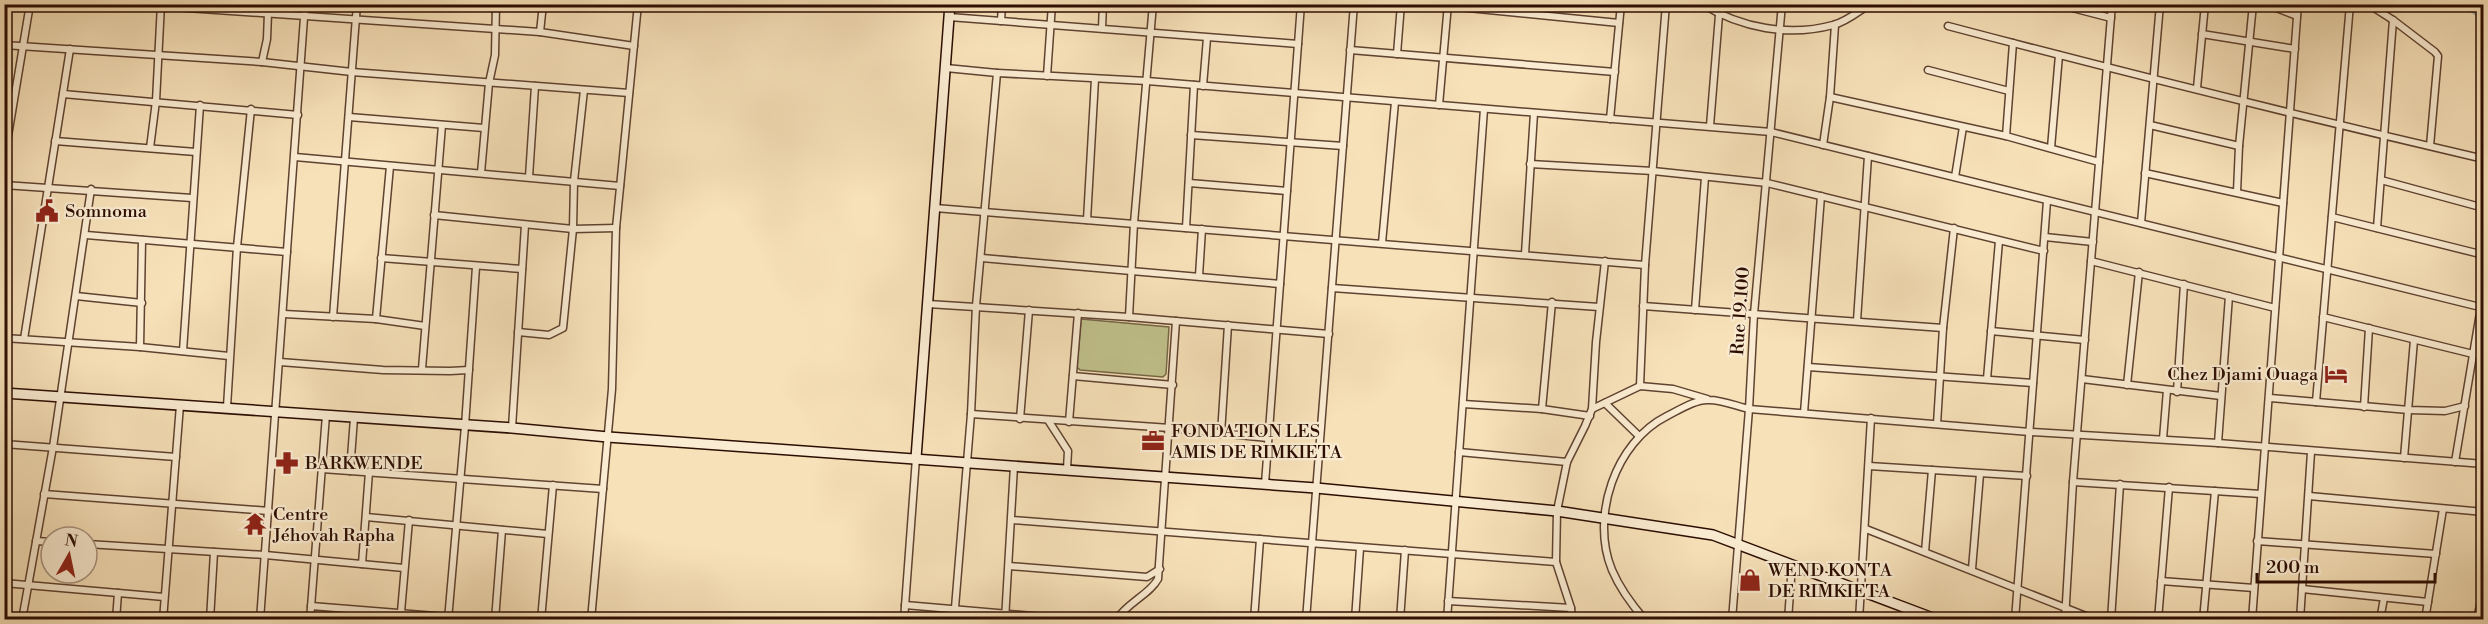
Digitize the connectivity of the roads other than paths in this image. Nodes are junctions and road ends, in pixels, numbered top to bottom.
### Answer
1 (30, 4) edge
2 (128, 4) edge
3 (305, 4) edge
4 (357, 4) edge
5 (496, 4) edge
6 (543, 4) edge
7 (638, 4) edge
8 (950, 4) edge
9 (1002, 4) edge
10 (1052, 4) edge
11 (1103, 4) edge
12 (1153, 4) edge
13 (1301, 4) edge
14 (1354, 4) edge
15 (1401, 4) edge
16 (1621, 4) edge
17 (1666, 4) edge
18 (1702, 4) edge
19 (1782, 4) edge
20 (1870, 4) edge
21 (2057, 4) edge
22 (2112, 4) edge
23 (2160, 4) edge
24 (2205, 4) edge
25 (2253, 4) edge
26 (2266, 4) edge
27 (2298, 4) edge
28 (2350, 4) edge
29 (2368, 4) edge
30 (161, 5) edge
31 (1448, 5) edge
32 (1497, 8) edge
33 (268, 13) junction
34 (1719, 15) junction
35 (304, 16) junction
36 (2297, 16) junction
37 (949, 17) junction
38 (2111, 18) junction
39 (2393, 20) junction
40 (355, 21) junction
41 (1001, 21) junction
42 (1619, 23) junction
43 (1051, 25) junction
44 (1835, 25) junction
45 (1948, 26) dead end
46 (1102, 28) junction
47 (495, 30) junction
48 (1780, 31) junction
49 (540, 32) junction
50 (1150, 33) junction
51 (2202, 34) junction
52 (1207, 38) junction
53 (2250, 40) junction
54 (2013, 43) junction
55 (1298, 44) junction
56 (4, 45) edge
57 (24, 45) junction
58 (634, 46) junction
59 (70, 49) junction
60 (2295, 49) junction
61 (1350, 50) junction
62 (1397, 54) junction
63 (159, 55) junction
64 (2059, 55) junction
65 (1443, 57) junction
66 (262, 62) junction
67 (302, 67) junction
68 (946, 68) junction
69 (2106, 68) junction
70 (1928, 70) dead end
71 (352, 72) junction
72 (1615, 72) junction
73 (997, 73) junction
74 (1047, 76) junction
75 (1095, 79) junction
76 (2153, 80) junction
77 (1147, 81) junction
78 (489, 83) junction
79 (1194, 85) junction
80 (535, 86) junction
81 (1203, 86) junction
82 (2198, 88) junction
83 (584, 90) junction
84 (2009, 91) junction
85 (629, 93) junction
86 (1295, 93) junction
87 (63, 94) junction
88 (1830, 97) junction
89 (1346, 98) junction
90 (2244, 100) junction
91 (156, 101) junction
92 (1395, 102) junction
93 (200, 105) junction
94 (1439, 105) junction
95 (1484, 109) junction
96 (250, 110) junction
97 (1534, 113) junction
98 (2290, 114) junction
99 (298, 115) junction
100 (348, 117) junction
101 (1610, 119) junction
102 (1656, 122) junction
103 (442, 125) junction
104 (2150, 125) junction
105 (2339, 125) junction
106 (1710, 126) junction
107 (1963, 127) junction
108 (484, 128) junction
109 (1772, 132) junction
110 (1191, 135) junction
111 (2006, 136) junction
112 (2383, 136) junction
113 (56, 141) junction
114 (1291, 142) junction
115 (1822, 145) junction
116 (1342, 146) junction
117 (2239, 146) junction
118 (2430, 146) junction
119 (150, 148) junction
120 (2051, 148) junction
121 (196, 152) junction
122 (1868, 156) junction
123 (295, 157) junction
124 (2484, 159) edge
125 (4, 160) edge
126 (346, 162) junction
127 (2099, 162) junction
128 (1530, 164) junction
129 (390, 166) junction
130 (438, 170) junction
131 (1653, 171) junction
132 (481, 173) junction
133 (2145, 173) junction
134 (529, 177) junction
135 (1705, 177) junction
136 (1955, 177) junction
137 (2381, 180) junction
138 (574, 181) junction
139 (1189, 183) junction
140 (1767, 183) junction
141 (4, 184) edge
142 (620, 186) junction
143 (48, 187) junction
144 (91, 189) junction
145 (1287, 191) junction
146 (2237, 192) junction
147 (1821, 196) junction
148 (192, 198) junction
149 (2047, 201) junction
150 (2283, 203) junction
151 (1863, 207) junction
152 (935, 208) junction
153 (2484, 208) edge
154 (986, 212) junction
155 (2095, 212) junction
156 (434, 215) junction
157 (2332, 217) junction
158 (1087, 220) junction
159 (2141, 223) junction
160 (1134, 224) junction
161 (525, 225) junction
162 (616, 228) junction
163 (1186, 228) junction
164 (1954, 228) junction
165 (2377, 228) junction
166 (573, 229) junction
167 (1202, 229) junction
168 (86, 235) junction
169 (1284, 235) junction
170 (2045, 237) junction
171 (1335, 239) junction
172 (142, 240) junction
173 (1999, 241) junction
174 (2092, 242) junction
175 (189, 243) junction
176 (1382, 243) junction
177 (237, 248) junction
178 (1474, 250) junction
179 (2044, 251) junction
180 (287, 252) junction
181 (1525, 254) junction
182 (2484, 255) edge
183 (2279, 257) junction
184 (381, 258) junction
185 (982, 258) junction
186 (1605, 261) junction
187 (2091, 261) junction
188 (431, 262) junction
189 (1645, 264) junction
190 (476, 267) junction
191 (522, 269) junction
192 (1132, 270) junction
193 (2327, 270) junction
194 (2139, 272) junction
195 (1199, 276) junction
196 (1280, 284) junction
197 (2184, 284) junction
198 (1332, 288) junction
199 (76, 296) junction
200 (2229, 296) junction
201 (1472, 297) junction
202 (1552, 302) junction
203 (142, 303) junction
204 (928, 304) junction
205 (976, 306) junction
206 (1643, 306) junction
207 (1599, 307) junction
208 (2275, 308) junction
209 (2482, 308) edge
210 (1029, 310) junction
211 (1695, 310) junction
212 (1077, 313) junction
213 (284, 314) junction
214 (1754, 314) junction
215 (333, 317) junction
216 (1129, 317) junction
217 (1811, 317) junction
218 (2323, 317) junction
219 (376, 320) junction
220 (1176, 321) junction
221 (1857, 321) junction
222 (1228, 325) junction
223 (425, 326) junction
224 (1943, 328) junction
225 (2369, 328) junction
226 (1277, 329) junction
227 (518, 332) junction
228 (1991, 332) junction
229 (1329, 334) junction
230 (2036, 336) junction
231 (4, 338) edge
232 (24, 339) junction
233 (2085, 340) junction
234 (2414, 340) junction
235 (68, 343) junction
236 (140, 347) junction
237 (183, 351) junction
238 (2473, 354) junction
239 (229, 356) junction
240 (280, 362) junction
241 (1808, 367) junction
242 (422, 369) junction
243 (469, 369) junction
244 (1941, 375) junction
245 (1073, 376) junction
246 (1987, 379) junction
247 (2082, 380) junction
248 (2033, 383) junction
249 (1173, 384) junction
250 (2127, 385) junction
251 (1640, 386) junction
252 (2167, 390) junction
253 (2176, 392) junction
254 (4, 393) edge
255 (2221, 396) junction
256 (61, 397) junction
257 (2270, 398) junction
258 (1708, 399) junction
259 (2316, 402) junction
260 (1605, 403) junction
261 (1462, 404) junction
262 (180, 405) junction
263 (2364, 406) junction
264 (2465, 406) junction
265 (227, 407) junction
266 (1542, 409) junction
267 (1592, 409) junction
268 (1749, 409) junction
269 (2409, 411) junction
270 (275, 412) junction
271 (1804, 413) junction
272 (971, 414) junction
273 (326, 415) junction
274 (1590, 417) junction
275 (354, 418) junction
276 (1871, 418) junction
277 (1020, 419) junction
278 (1048, 420) junction
279 (1069, 422) junction
280 (1937, 423) junction
281 (465, 426) junction
282 (512, 428) junction
283 (1170, 428) junction
284 (2030, 432) junction
285 (1221, 434) junction
286 (2077, 434) junction
287 (1639, 436) junction
288 (608, 437) junction
289 (1268, 438) junction
290 (2163, 439) junction
291 (2218, 443) junction
292 (4, 444) edge
293 (53, 447) junction
294 (2266, 447) junction
295 (1459, 452) junction
296 (2311, 452) junction
297 (176, 457) junction
298 (916, 458) junction
299 (2404, 458) junction
300 (967, 462) junction
301 (1567, 462) junction
302 (2455, 462) junction
303 (2484, 465) edge
304 (1014, 466) junction
305 (1869, 466) junction
306 (322, 469) junction
307 (1067, 469) junction
308 (1932, 470) junction
309 (350, 471) junction
310 (369, 472) junction
311 (1980, 474) junction
312 (461, 477) junction
313 (2027, 477) junction
314 (1165, 478) junction
315 (2073, 482) junction
316 (1265, 484) junction
317 (2120, 484) junction
318 (553, 485) junction
319 (2169, 487) junction
320 (1316, 488) junction
321 (603, 489) junction
322 (2215, 491) junction
323 (44, 494) junction
324 (2261, 494) junction
325 (2309, 496) junction
326 (1455, 501) junction
327 (172, 504) junction
328 (2443, 509) junction
329 (269, 511) junction
330 (1557, 511) junction
331 (2484, 512) edge
332 (366, 516) junction
333 (1605, 518) junction
334 (409, 520) junction
335 (1012, 520) junction
336 (457, 524) junction
337 (1866, 529) junction
338 (502, 530) junction
339 (1162, 532) junction
340 (548, 534) junction
341 (1260, 539) junction
342 (36, 541) junction
343 (39, 541) edge
344 (2258, 541) junction
345 (1312, 543) junction
346 (1738, 543) junction
347 (99, 545) edge
348 (2306, 545) junction
349 (1360, 548) junction
350 (169, 549) junction
351 (1405, 550) junction
352 (214, 552) junction
353 (1925, 552) junction
354 (1451, 554) junction
355 (2436, 554) junction
356 (265, 555) junction
357 (315, 560) junction
358 (1556, 562) junction
359 (362, 564) junction
360 (1792, 565) junction
361 (1009, 566) junction
362 (404, 568) junction
363 (1160, 569) junction
364 (1972, 569) junction
365 (2161, 581) junction
366 (4, 583) edge
367 (27, 584) junction
368 (2206, 584) junction
369 (2484, 585) edge
370 (2017, 588) junction
371 (2254, 588) junction
372 (2302, 590) junction
373 (1860, 591) junction
374 (118, 593) junction
375 (164, 597) junction
376 (2384, 598) junction
377 (1448, 601) junction
378 (2428, 602) junction
379 (905, 605) junction
380 (312, 606) junction
381 (2066, 607) junction
382 (955, 609) junction
383 (401, 612) junction
384 (1572, 614) edge
385 (1005, 617) edge
386 (1923, 617) edge
387 (448, 618) edge
388 (1788, 618) edge
389 (1054, 619) edge
390 (22, 620) edge
391 (116, 620) edge
392 (163, 620) edge
393 (210, 620) edge
394 (260, 620) edge
395 (310, 620) edge
396 (495, 620) edge
397 (541, 620) edge
398 (591, 620) edge
399 (904, 620) edge
400 (954, 620) edge
401 (1078, 620) edge
402 (1116, 620) edge
403 (1254, 620) edge
404 (1306, 620) edge
405 (1355, 620) edge
406 (1400, 620) edge
407 (1447, 620) edge
408 (1578, 620) edge
409 (1645, 620) edge
410 (1732, 620) edge
411 (1800, 620) edge
412 (1859, 620) edge
413 (1938, 620) edge
414 (2015, 620) edge
415 (2065, 620) edge
416 (2096, 620) edge
417 (2111, 620) edge
418 (2158, 620) edge
419 (2203, 620) edge
420 (2252, 620) edge
421 (2300, 620) edge
422 (2380, 620) edge
423 (2425, 620) edge
424 (2477, 620) edge

1 - 57 street
2 - 30 street
3 - 35 street
4 - 40 street
5 - 47 street
6 - 49 street
7 - 58 street
8 - 37 street
9 - 41 street
10 - 43 street
11 - 46 street
12 - 50 street
13 - 55 street
14 - 61 street
15 - 62 street
16 - 42 street
17 - 102 street
18 - 34 street
19 - 48 street, Rue 19.100
20 - 44 street
21 - 38 street
22 - 38 street
23 - 76 street
24 - 51 street
25 - 53 street
26 - 36 street
27 - 36 street
28 - 105 street
29 - 39 street
30 - 33 street
30 - 63 street
31 - 32 street
31 - 65 street
32 - 42 street
33 - 35 street
33 - 66 street
34 - 48 street
34 - 106 street
35 - 40 street
35 - 67 street
36 - 60 street
37 - 41 street
37 - 68 street
38 - 69 street
39 - 112 street
39 - 118 street
40 - 47 street
40 - 71 street
41 - 43 street
42 - 72 street
43 - 46 street
43 - 74 street
44 - 48 street
44 - 88 street
45 - 54 street
46 - 50 street
47 - 49 street
47 - 78 street
48 - 109 street, Rue 19.100
49 - 58 street
50 - 52 street
50 - 77 street
51 - 53 street
51 - 82 street
52 - 55 street
52 - 81 street
53 - 60 street
53 - 90 street
54 - 64 street
54 - 84 street
55 - 86 street
56 - 57 street
57 - 59 street
57 - 125 street
58 - 85 street
59 - 63 street
59 - 87 street
60 - 98 street
61 - 62 street
61 - 89 street
62 - 65 street
63 - 66 street
63 - 91 street
64 - 69 street
64 - 120 street
65 - 72 street
65 - 94 street
66 - 67 street
67 - 71 street
67 - 99 street
68 - 73 street
68 - 152 street
69 - 76 street
69 - 127 street
70 - 84 street
71 - 78 street
71 - 100 street
72 - 101 street
73 - 74 street
73 - 154 street
74 - 75 street
75 - 77 street
75 - 158 street
76 - 82 street
76 - 104 street
77 - 79 street
77 - 160 street
78 - 80 street
78 - 108 street
79 - 81 street
79 - 110 street
80 - 83 street
80 - 134 street
81 - 86 street
82 - 90 street
83 - 85 street
83 - 138 street
84 - 111 street
85 - 142 street
86 - 89 street
86 - 114 street
87 - 91 street
87 - 113 street
88 - 107 street
88 - 115 street
89 - 92 street
89 - 116 street
90 - 98 street
90 - 117 street
91 - 93 street
91 - 119 street
92 - 94 street
92 - 176 street
93 - 96 street
93 - 121 street
94 - 95 street
95 - 97 street
95 - 178 street
96 - 99 street
96 - 177 street
97 - 101 street
97 - 128 street
98 - 105 street
98 - 150 street
99 - 123 street
100 - 103 street
100 - 126 street
101 - 102 street
102 - 106 street
102 - 131 street
103 - 108 street
103 - 130 street
104 - 117 street
104 - 133 street
105 - 112 street
105 - 157 street
106 - 109 street
107 - 111 street
107 - 136 street
108 - 132 street
109 - 115 street
109 - 140 street, Rue 19.100
110 - 114 street
110 - 139 street
111 - 120 street
112 - 118 street
112 - 137 street
113 - 119 street
113 - 143 street
114 - 116 street
114 - 145 street
115 - 122 street
116 - 171 street
117 - 146 street
118 - 124 street
119 - 121 street
120 - 127 street
121 - 148 street
122 - 136 street
122 - 151 street
123 - 126 street
123 - 180 street
126 - 129 street
126 - 215 street
127 - 155 street
128 - 131 street
128 - 181 street
129 - 130 street
129 - 184 street
130 - 132 street
130 - 156 street
131 - 135 street
131 - 189 street
132 - 134 street
133 - 146 street
133 - 159 street
134 - 138 street
135 - 140 street
135 - 211 street
136 - 149 street
137 - 153 street
137 - 165 street
138 - 142 street
138 - 166 street
139 - 145 street
139 - 163 street
140 - 147 street
140 - 214 street, Rue 19.100
141 - 143 street
142 - 162 street
143 - 144 street
143 - 232 street
144 - 148 street
144 - 168 street
145 - 169 street
146 - 150 street
147 - 151 street
147 - 217 street
148 - 175 street
149 - 155 street
149 - 170 street
150 - 183 street
151 - 164 street
151 - 221 street
152 - 154 street
152 - 204 street
154 - 158 street
154 - 185 street
155 - 159 street
155 - 174 street
156 - 161 street
156 - 188 street
157 - 165 street
157 - 193 street
158 - 160 street
159 - 183 street
160 - 163 street
160 - 192 street
161 - 166 street
161 - 191 street
162 - 166 street
162 - 288 street
163 - 167 street
164 - 173 street
164 - 224 street
165 - 182 street
166 - 227 street
167 - 169 street
167 - 195 street
168 - 172 street
168 - 199 street
169 - 171 street
169 - 196 street
170 - 174 street
170 - 179 street
171 - 176 street
171 - 198 street
172 - 175 street
172 - 203 street
173 - 179 street
173 - 228 street
174 - 187 street
175 - 177 street
175 - 237 street
176 - 178 street
177 - 180 street
177 - 239 street
178 - 181 street
178 - 201 street
179 - 230 street
180 - 213 street
181 - 186 street
183 - 193 street
183 - 208 street
184 - 188 street
184 - 219 street
185 - 192 street
185 - 205 street
186 - 189 street
186 - 207 street
187 - 194 street
187 - 233 street
188 - 190 street
188 - 223 street
189 - 206 street
190 - 191 street
190 - 243 street
191 - 227 street
192 - 195 street
192 - 216 street
193 - 209 street
193 - 218 street
194 - 197 street
194 - 250 street
195 - 196 street
196 - 226 street
197 - 200 street
197 - 253 street
198 - 201 street
198 - 229 street
199 - 203 street
199 - 235 street
200 - 208 street
200 - 255 street
201 - 202 street
201 - 261 street
202 - 207 street
202 - 266 street
203 - 236 street
204 - 205 street
204 - 298 street
205 - 210 street
205 - 272 street
206 - 211 street
206 - 251 street
207 - 267 street
208 - 257 street
209 - 238 street
210 - 212 street
210 - 277 street
211 - 214 street
212 - 216 street
212 - 245 street
213 - 215 street
213 - 240 street
214 - 217 street
214 - 268 street, Rue 19.100
215 - 219 street
216 - 220 street
217 - 221 street
217 - 241 street
218 - 225 street
218 - 259 street
219 - 223 street
220 - 222 street
220 - 249 street
221 - 224 street
222 - 226 street
222 - 285 street
223 - 242 street
224 - 244 street
225 - 234 street
225 - 263 street
226 - 229 street
226 - 289 street
227 - 282 street
228 - 230 street
228 - 246 street
229 - 320 street
230 - 233 street
230 - 248 street
231 - 232 street
232 - 235 street
233 - 247 street
234 - 238 street
234 - 269 street
235 - 236 street
235 - 256 street
236 - 237 street
237 - 239 street
238 - 264 street
239 - 265 street
240 - 242 street
240 - 270 street
241 - 244 street
241 - 271 street
242 - 243 street
243 - 281 street
244 - 246 street
244 - 280 street
245 - 249 street
245 - 279 street
246 - 248 street
247 - 250 street
247 - 286 street
248 - 284 street
249 - 283 street
250 - 252 street
251 - 258 street
251 - 260 street
252 - 253 street
252 - 290 street
253 - 255 street
254 - 256 street
255 - 291 street
256 - 262 street
256 - 293 street
257 - 259 street
257 - 294 street
258 - 268 street
258 - 287 street
259 - 263 street
260 - 267 street
260 - 287 street
261 - 266 street
261 - 295 street
262 - 265 street
262 - 297 street
263 - 269 street
264 - 269 street
264 - 302 street
265 - 270 street
266 - 274 street
267 - 274 street
268 - 271 street
268 - 346 street, Rue 19.100
269 - 299 street
270 - 273 street
270 - 329 street
271 - 276 street
272 - 277 street
272 - 300 street
273 - 275 street
273 - 306 street
274 - 301 street
275 - 281 street
275 - 309 street
276 - 280 street
276 - 305 street
277 - 278 street
278 - 279 street
278 - 307 street
279 - 283 street
280 - 284 street
281 - 282 street
281 - 312 street
282 - 288 street
283 - 285 street
283 - 314 street
284 - 286 street
284 - 313 street
285 - 289 street
286 - 290 street
286 - 315 street
287 - 333 street
288 - 298 street
288 - 321 street
289 - 316 street
290 - 291 street
291 - 294 street
292 - 293 street
293 - 297 street
293 - 323 street
294 - 296 street
294 - 324 street
295 - 301 street
295 - 326 street
296 - 299 street
296 - 325 street
297 - 327 street
298 - 300 street
298 - 379 street
299 - 302 street
300 - 304 street
300 - 382 street
301 - 330 street
302 - 303 street
304 - 307 street
304 - 335 street
305 - 308 street
305 - 337 street
306 - 309 street
306 - 357 street
307 - 314 street
308 - 311 street
308 - 353 street
309 - 310 street
310 - 312 street
310 - 332 street
311 - 313 street
311 - 364 street
312 - 318 street
312 - 336 street
313 - 370 street
314 - 316 street
314 - 339 street
315 - 317 street
315 - 381 street
316 - 320 street
317 - 319 street
317 - 417 street
318 - 321 street
318 - 340 street
319 - 322 street
319 - 365 street
320 - 326 street
320 - 345 street
321 - 398 street
322 - 324 street
322 - 368 street
323 - 327 street
323 - 342 street
324 - 344 street
325 - 328 street
325 - 348 street
326 - 330 street
326 - 354 street
327 - 329 street
327 - 350 street
328 - 331 street
328 - 355 street
329 - 356 street
330 - 333 street
330 - 358 street
332 - 334 street
332 - 359 street
333 - 346 street
333 - 409 street
334 - 336 street
334 - 362 street
335 - 339 street
335 - 361 street
336 - 338 street
336 - 387 street
337 - 353 street
337 - 373 street
338 - 340 street
338 - 396 street
339 - 341 street
339 - 363 street
340 - 397 street
341 - 345 street
341 - 403 street
342 - 343 street
342 - 367 street
344 - 348 street
344 - 371 street
345 - 349 street
345 - 404 street
346 - 360 street
346 - 410 street, Rue 19.100
347 - 350 street
348 - 355 street
348 - 372 street
349 - 351 street
349 - 405 street
350 - 352 street
350 - 375 street
351 - 354 street
351 - 406 street
352 - 356 street
352 - 393 street
353 - 364 street
354 - 358 street
354 - 377 street
355 - 378 street
356 - 357 street
356 - 394 street
357 - 359 street
357 - 380 street
358 - 384 street
359 - 362 street
360 - 373 street
360 - 388 street
361 - 363 street
361 - 385 street
362 - 383 street
363 - 402 street
364 - 370 street
365 - 368 street
365 - 418 street
366 - 367 street
367 - 374 street
367 - 390 street
368 - 371 street
368 - 419 street
369 - 424 street
370 - 381 street
370 - 414 street
371 - 420 street
372 - 376 street
372 - 421 street
373 - 386 street
373 - 412 street
374 - 375 street
374 - 391 street
375 - 392 street
376 - 378 street
376 - 422 street
377 - 384 street
377 - 407 street
378 - 423 street
379 - 382 street
379 - 399 street
380 - 383 street
380 - 395 street
381 - 415 street
381 - 416 street
382 - 385 street
382 - 400 street
383 - 387 street
384 - 408 street
385 - 389 street
386 - 413 street
388 - 411 street
389 - 401 street

